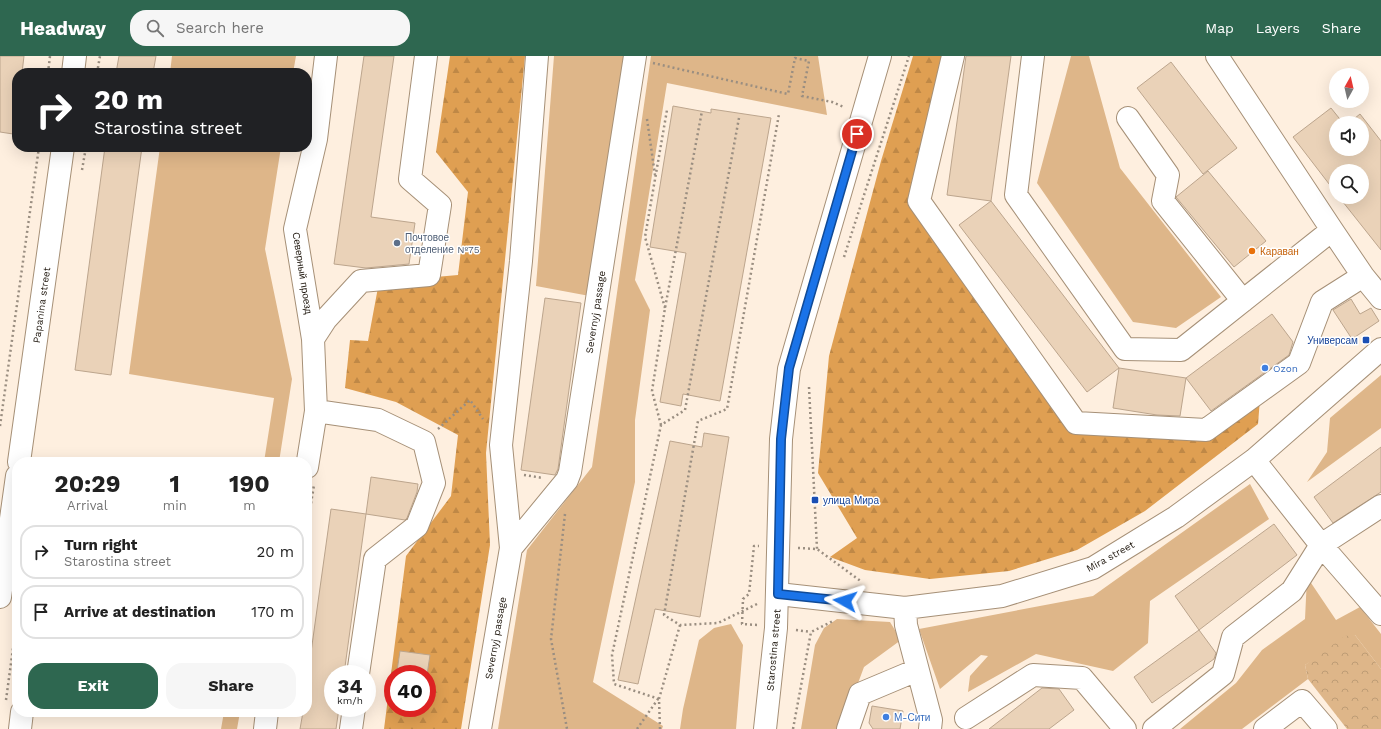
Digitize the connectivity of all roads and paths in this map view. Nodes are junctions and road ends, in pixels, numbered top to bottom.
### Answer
1 (50, 56) edge
2 (75, 56) edge
3 (100, 56) edge
4 (326, 56) edge
5 (426, 56) edge
6 (537, 56) edge
7 (635, 56) edge
8 (880, 56) edge
9 (909, 56) edge
10 (953, 56) edge
11 (1033, 56) edge
12 (1217, 56) edge
13 (658, 64) dead end
14 (49, 68) edge
15 (74, 68) edge
16 (98, 68) edge
17 (629, 100) junction
18 (832, 102) dead end
19 (667, 110) dead end
20 (702, 111) dead end
21 (779, 114) dead end
22 (739, 118) dead end
23 (1128, 118) dead end
24 (38, 152) edge
25 (62, 152) edge
26 (655, 178) junction
27 (1332, 230) junction
28 (844, 258) dead end
29 (1363, 276) junction
30 (1381, 298) edge
31 (1243, 301) junction
32 (665, 308) junction
33 (313, 339) junction
34 (1381, 350) edge
35 (808, 379) dead end
36 (316, 411) junction
37 (661, 424) junction
38 (0, 426) edge
39 (424, 442) junction
40 (501, 445) junction
41 (20, 457) edge
42 (309, 457) edge
43 (1254, 460) junction
44 (524, 475) dead end
45 (543, 478) dead end
46 (1381, 506) edge
47 (566, 510) dead end
48 (12, 512) edge
49 (1321, 545) junction
50 (511, 548) junction
51 (869, 583) dead end
52 (778, 594) junction
53 (0, 597) edge
54 (906, 608) junction
55 (1381, 614) edge
56 (680, 626) junction
57 (359, 665) edge
58 (918, 670) junction
59 (659, 699) junction
60 (16, 717) edge
61 (266, 717) edge
62 (353, 717) edge
63 (966, 718) dead end
64 (20, 729) edge
65 (265, 729) edge
66 (351, 729) edge
67 (480, 729) edge
68 (567, 729) edge
69 (638, 729) edge
70 (660, 729) edge
71 (765, 729) edge
72 (848, 729) edge
73 (930, 729) edge
74 (1125, 729) edge
75 (1154, 729) edge
76 (1265, 729) edge
77 (1326, 729) edge

1 - 14 path
2 - 15 street
3 - 16 path
4 - 33 street, Северный проезд
5 - 33 street
6 - 40 street, Severnyj passage
7 - 17 street, Severnyj passage
8 - 52 street, Starostina street
9 - 28 path
10 - 29 street
11 - 31 street
12 - 27 street
13 - 18 path
17 - 26 path
17 - 50 street, Severnyj passage
19 - 26 path
20 - 32 path
21 - 56 path
22 - 37 path
23 - 31 street
24 - 38 path
25 - 41 street, Papanina street
26 - 32 path
27 - 29 street
27 - 31 street
29 - 30 street
32 - 37 path
33 - 36 street, Северный проезд
34 - 43 street, Mira street
35 - 51 path
36 - 39 street
36 - 42 street, Северный проезд
37 - 59 path
39 - 40 path
39 - 57 street
40 - 50 street, Severnyj passage
43 - 49 street
43 - 54 street, Mira street
44 - 45 path
46 - 49 street
47 - 68 path
48 - 53 street
49 - 55 street
49 - 75 street
50 - 67 street, Severnyj passage
52 - 54 street, Mira street
52 - 56 path
52 - 71 street, Starostina street
54 - 58 street
56 - 59 path
58 - 72 street
58 - 73 street
59 - 69 path
59 - 70 path
60 - 64 street
61 - 65 street
62 - 66 street
63 - 74 street
76 - 77 street

